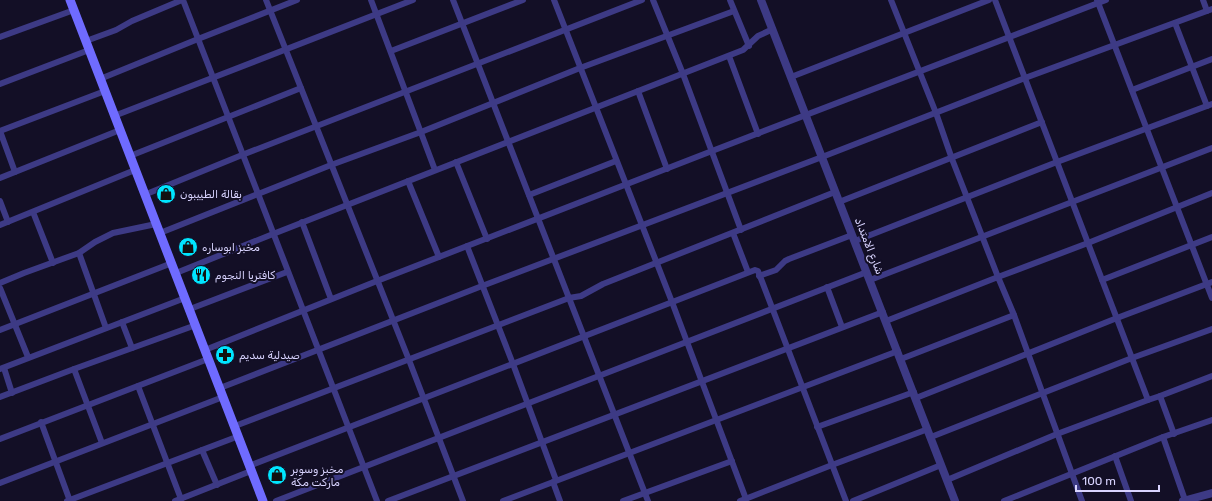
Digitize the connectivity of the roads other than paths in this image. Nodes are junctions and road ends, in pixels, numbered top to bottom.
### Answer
1 (70, 0) edge
2 (183, 0) edge
3 (266, 0) edge
4 (297, 0) edge
5 (371, 0) edge
6 (413, 0) edge
7 (453, 0) edge
8 (523, 0) edge
9 (554, 0) edge
10 (642, 0) edge
11 (653, 0) edge
12 (730, 0) edge
13 (762, 0) edge
14 (891, 0) edge
15 (989, 0) edge
16 (995, 0) edge
17 (1106, 0) edge
18 (1202, 0) edge
19 (1098, 1) edge
20 (74, 10) junction
21 (270, 10) junction
22 (1209, 10) edge
23 (734, 11) junction
24 (377, 14) junction
25 (1175, 23) junction
26 (462, 24) junction
27 (773, 29) junction
28 (565, 30) junction
29 (904, 33) junction
30 (667, 35) junction
31 (1009, 36) junction
32 (0, 37) edge
33 (198, 38) junction
34 (88, 45) junction
35 (749, 46) junction
36 (1115, 46) junction
37 (286, 50) junction
38 (391, 51) junction
39 (729, 56) junction
40 (1212, 59) edge
41 (478, 64) junction
42 (1192, 67) junction
43 (580, 68) junction
44 (919, 71) junction
45 (683, 74) junction
46 (791, 77) junction
47 (213, 78) junction
48 (1025, 78) junction
49 (100, 79) junction
50 (0, 84) edge
51 (300, 88) junction
52 (1132, 90) junction
53 (105, 91) junction
54 (638, 91) junction
55 (406, 92) junction
56 (493, 103) junction
57 (1209, 106) edge
58 (596, 108) junction
59 (936, 113) junction
60 (806, 115) junction
61 (114, 116) junction
62 (227, 117) junction
63 (1042, 122) junction
64 (316, 126) junction
65 (1147, 129) junction
66 (120, 130) junction
67 (0, 131) edge
68 (421, 132) junction
69 (758, 134) junction
70 (508, 142) junction
71 (1212, 148) edge
72 (712, 151) junction
73 (242, 155) junction
74 (130, 156) junction
75 (822, 157) junction
76 (952, 159) junction
77 (616, 161) junction
78 (456, 162) junction
79 (1057, 162) junction
80 (331, 165) junction
81 (1162, 167) junction
82 (668, 169) junction
83 (135, 170) junction
84 (435, 170) junction
85 (15, 172) junction
86 (0, 178) edge
87 (408, 181) junction
88 (625, 185) junction
89 (836, 192) junction
90 (727, 193) junction
91 (1212, 193) edge
92 (257, 194) junction
93 (144, 195) junction
94 (529, 195) junction
95 (967, 198) junction
96 (0, 201) edge
97 (839, 202) junction
98 (1072, 203) junction
99 (347, 205) junction
100 (1178, 207) junction
101 (34, 212) junction
102 (538, 219) junction
103 (8, 222) junction
104 (302, 222) junction
105 (156, 224) junction
106 (0, 225) edge
107 (641, 225) junction
108 (741, 230) junction
109 (160, 233) junction
110 (733, 233) junction
111 (273, 234) junction
112 (982, 237) junction
113 (1212, 237) edge
114 (487, 238) junction
115 (853, 238) junction
116 (1088, 243) junction
117 (1192, 245) junction
118 (467, 246) junction
119 (79, 253) junction
120 (439, 257) junction
121 (554, 258) junction
122 (53, 263) junction
123 (172, 263) junction
124 (656, 263) junction
125 (287, 272) junction
126 (748, 272) junction
127 (176, 274) junction
128 (759, 276) junction
129 (868, 276) junction
130 (998, 277) junction
131 (1102, 280) junction
132 (377, 281) junction
133 (0, 283) edge
134 (1209, 283) edge
135 (482, 286) junction
136 (827, 287) junction
137 (0, 288) edge
138 (94, 294) junction
139 (186, 298) junction
140 (569, 298) junction
141 (1212, 298) edge
142 (331, 299) junction
143 (672, 302) junction
144 (771, 308) junction
145 (190, 309) junction
146 (303, 310) junction
147 (883, 312) junction
148 (1014, 315) junction
149 (1117, 318) junction
150 (393, 320) junction
151 (886, 321) junction
152 (122, 322) junction
153 (15, 324) junction
154 (196, 325) junction
155 (497, 325) junction
156 (842, 327) junction
157 (106, 328) junction
158 (1212, 329) edge
159 (0, 330) edge
160 (584, 336) junction
161 (686, 342) junction
162 (132, 348) junction
163 (787, 348) junction
164 (319, 349) junction
165 (1028, 354) junction
166 (206, 355) junction
167 (899, 355) junction
168 (28, 357) junction
169 (1132, 358) junction
170 (408, 360) junction
171 (513, 364) junction
172 (2, 368) edge
173 (74, 369) junction
174 (599, 376) junction
175 (1212, 376) edge
176 (702, 382) junction
177 (138, 386) junction
178 (802, 387) junction
179 (220, 388) junction
180 (334, 389) junction
181 (12, 392) junction
182 (1042, 393) junction
183 (915, 395) junction
184 (1160, 396) junction
185 (0, 397) edge
186 (223, 397) junction
187 (423, 398) junction
188 (1148, 400) junction
189 (527, 404) junction
190 (87, 405) junction
191 (615, 415) junction
192 (716, 420) junction
193 (1212, 420) edge
194 (41, 422) junction
195 (152, 424) junction
196 (235, 426) junction
197 (817, 427) junction
198 (349, 428) junction
199 (928, 429) junction
200 (1057, 434) junction
201 (1174, 434) junction
202 (238, 436) junction
203 (931, 437) junction
204 (1163, 437) junction
205 (439, 438) junction
206 (0, 439) edge
207 (542, 442) junction
208 (102, 443) junction
209 (202, 450) junction
210 (629, 452) junction
211 (1115, 456) junction
212 (732, 460) junction
213 (55, 461) junction
214 (167, 463) junction
215 (832, 464) junction
216 (941, 465) junction
217 (364, 467) junction
218 (250, 468) junction
219 (1072, 474) junction
220 (453, 476) junction
221 (947, 480) junction
222 (0, 481) edge
223 (554, 481) junction
224 (217, 485) junction
225 (645, 493) junction
226 (1212, 493) edge
227 (178, 500) edge
228 (743, 500) edge
229 (69, 501) edge
230 (264, 501) edge
231 (276, 501) edge
232 (377, 501) edge
233 (388, 501) edge
234 (463, 501) edge
235 (503, 501) edge
236 (560, 501) edge
237 (623, 501) edge
238 (648, 501) edge
239 (846, 501) edge
240 (853, 501) edge
241 (955, 501) edge
242 (1004, 501) edge
243 (1082, 501) edge
244 (1131, 501) edge
245 (1184, 501) edge

1 - 20 main road
2 - 33 street
2 - 34 street
3 - 21 street
4 - 21 street
5 - 24 street
6 - 24 street
7 - 26 street
8 - 26 street
9 - 28 street
10 - 28 street
11 - 30 street
12 - 23 street
13 - 27 street, شارع الامتداد
14 - 29 street
15 - 29 street
16 - 31 street
17 - 19 street
18 - 22 street
19 - 31 street
19 - 36 street
20 - 32 street
20 - 34 main road
21 - 33 street
21 - 37 street
22 - 25 street
23 - 30 street
23 - 35 street
24 - 37 street
24 - 38 street
25 - 36 street
25 - 42 street
26 - 38 street
26 - 41 street
27 - 35 street
27 - 46 street, شارع الامتداد
28 - 41 street
28 - 43 street
29 - 44 street
29 - 46 street
30 - 43 street
30 - 45 street
31 - 44 street
31 - 48 street
33 - 47 street
33 - 49 street
34 - 49 main road
34 - 50 street
35 - 39 street
36 - 48 street
36 - 52 street
37 - 47 street
37 - 51 street
38 - 55 street
39 - 45 street
39 - 69 street
40 - 42 street
41 - 55 street
41 - 56 street
42 - 52 street
42 - 57 street
43 - 56 street
43 - 58 street
44 - 59 street
44 - 60 street
45 - 54 street
45 - 72 street
46 - 60 street, شارع الامتداد
47 - 61 street
47 - 62 street
48 - 59 street
48 - 63 street
49 - 53 main road
51 - 62 street
51 - 64 street
52 - 65 street
53 - 61 main road
53 - 67 street
54 - 58 street
54 - 82 street
55 - 64 street
55 - 68 street
56 - 68 street
56 - 70 street
57 - 65 street
58 - 70 street
58 - 77 street
59 - 75 street
59 - 76 street
60 - 69 street
60 - 75 street, شارع الامتداد
61 - 66 main road
62 - 73 street
62 - 74 street
63 - 76 street
63 - 79 street
64 - 73 street
64 - 80 street
65 - 79 street
65 - 81 street
66 - 74 main road
66 - 85 street
67 - 85 street
68 - 80 street
68 - 84 street
69 - 72 street
70 - 78 street
70 - 94 street
71 - 81 street
72 - 82 street
72 - 90 street
73 - 92 street
73 - 93 street
74 - 83 main road
75 - 89 street, شارع الامتداد
75 - 90 street
76 - 95 street
76 - 97 street
77 - 88 street
77 - 94 street
78 - 84 street
78 - 114 street
79 - 95 street
79 - 98 street
80 - 92 street
80 - 99 street
81 - 98 street
81 - 100 street
82 - 88 street
83 - 93 main road
83 - 101 street
84 - 87 street
85 - 86 street
87 - 99 street
87 - 120 street
88 - 102 street
88 - 107 street
89 - 97 street, شارع الامتداد
89 - 108 street
90 - 107 street
90 - 108 street
91 - 100 street
92 - 109 street
92 - 111 street
93 - 105 main road
94 - 102 street
95 - 112 street
95 - 115 street
96 - 103 street
97 - 115 street, شارع الامتداد
98 - 112 street
98 - 116 street
99 - 104 street
99 - 132 street
100 - 116 street
100 - 117 street
101 - 103 street
101 - 122 street
102 - 114 street
102 - 121 street
103 - 106 street
104 - 111 street
104 - 142 street
105 - 109 main road
105 - 119 street
107 - 121 street
107 - 124 street
108 - 110 street
109 - 123 main road
110 - 124 street
110 - 126 street
111 - 125 street
111 - 127 street
112 - 129 street
112 - 130 street
113 - 117 street
114 - 118 street
115 - 128 street
115 - 129 street, شارع الامتداد
116 - 130 street
116 - 131 street
117 - 131 street
117 - 134 street
118 - 120 street
118 - 135 street
119 - 122 street
119 - 138 street
120 - 132 street
121 - 135 street
121 - 140 street
122 - 133 street
123 - 127 main road
123 - 138 street
124 - 140 street
124 - 143 street
125 - 145 street
125 - 146 street
126 - 128 street
126 - 143 street
127 - 139 main road
128 - 144 street
129 - 136 street
129 - 147 street, شارع الامتداد
130 - 148 street
130 - 151 street
131 - 149 street
132 - 142 street
132 - 150 street
134 - 141 street
134 - 149 street
135 - 150 street
135 - 155 street
136 - 144 street
136 - 156 street
137 - 153 street
138 - 153 street
138 - 157 street
139 - 145 main road
139 - 152 street
140 - 155 street
140 - 160 street
142 - 146 street
143 - 160 street
143 - 161 street
144 - 161 street
144 - 163 street
145 - 154 main road
146 - 164 street
146 - 166 street
147 - 151 street, شارع الامتداد
147 - 156 street
148 - 165 street
148 - 167 street
149 - 165 street
149 - 169 street
150 - 164 street
150 - 170 street
151 - 167 street, شارع الامتداد
152 - 157 street
152 - 162 street
153 - 159 street
153 - 168 street
154 - 162 street
154 - 166 main road
155 - 170 street
155 - 171 street
156 - 163 street
157 - 168 street
158 - 169 street
160 - 171 street
160 - 174 street
161 - 174 street
161 - 176 street
162 - 173 street
163 - 176 street
163 - 178 street
164 - 179 street
164 - 180 street
165 - 182 street
165 - 183 street
166 - 177 street
166 - 179 main road
167 - 178 street
167 - 183 street, شارع الامتداد
168 - 172 street
169 - 182 street
169 - 188 street
170 - 180 street
170 - 187 street
171 - 187 street
171 - 189 street
172 - 181 street
173 - 181 street
173 - 190 street
174 - 189 street
174 - 191 street
175 - 184 street
176 - 191 street
176 - 192 street
177 - 190 street
177 - 195 street
178 - 192 street
178 - 197 street
179 - 186 main road
180 - 196 street
180 - 198 street
181 - 185 street
182 - 200 street
182 - 203 street
183 - 197 street
183 - 199 street, شارع الامتداد
184 - 188 street
184 - 201 street
186 - 195 street
186 - 196 main road
187 - 198 street
187 - 205 street
188 - 200 street
189 - 205 street
189 - 207 street
190 - 194 street
190 - 208 street
191 - 207 street
191 - 210 street
192 - 210 street
192 - 212 street
193 - 201 street
194 - 206 street
194 - 213 street
195 - 208 street
195 - 214 street
196 - 202 main road
197 - 215 street
198 - 217 street
198 - 218 street
199 - 203 street, شارع الامتداد
199 - 215 street
200 - 219 street
200 - 221 street
201 - 204 street
202 - 209 street
202 - 218 main road
203 - 216 street, شارع الامتداد
204 - 211 street
204 - 245 street
205 - 217 street
205 - 220 street
207 - 220 street
207 - 223 street
208 - 213 street
209 - 214 street
209 - 224 street
210 - 223 street
210 - 225 street
211 - 219 street
211 - 244 street
212 - 225 street
212 - 228 street
213 - 222 street
213 - 229 street
214 - 227 street
214 - 229 street
215 - 228 street
215 - 239 street
216 - 221 street, شارع الامتداد
216 - 240 street
217 - 231 street
217 - 232 street
218 - 224 street
218 - 230 main road
219 - 242 street
219 - 243 street
220 - 233 street
220 - 234 street
221 - 241 street, شارع الامتداد
223 - 235 street
223 - 236 street
224 - 227 street
225 - 237 street
225 - 238 street
226 - 245 street

